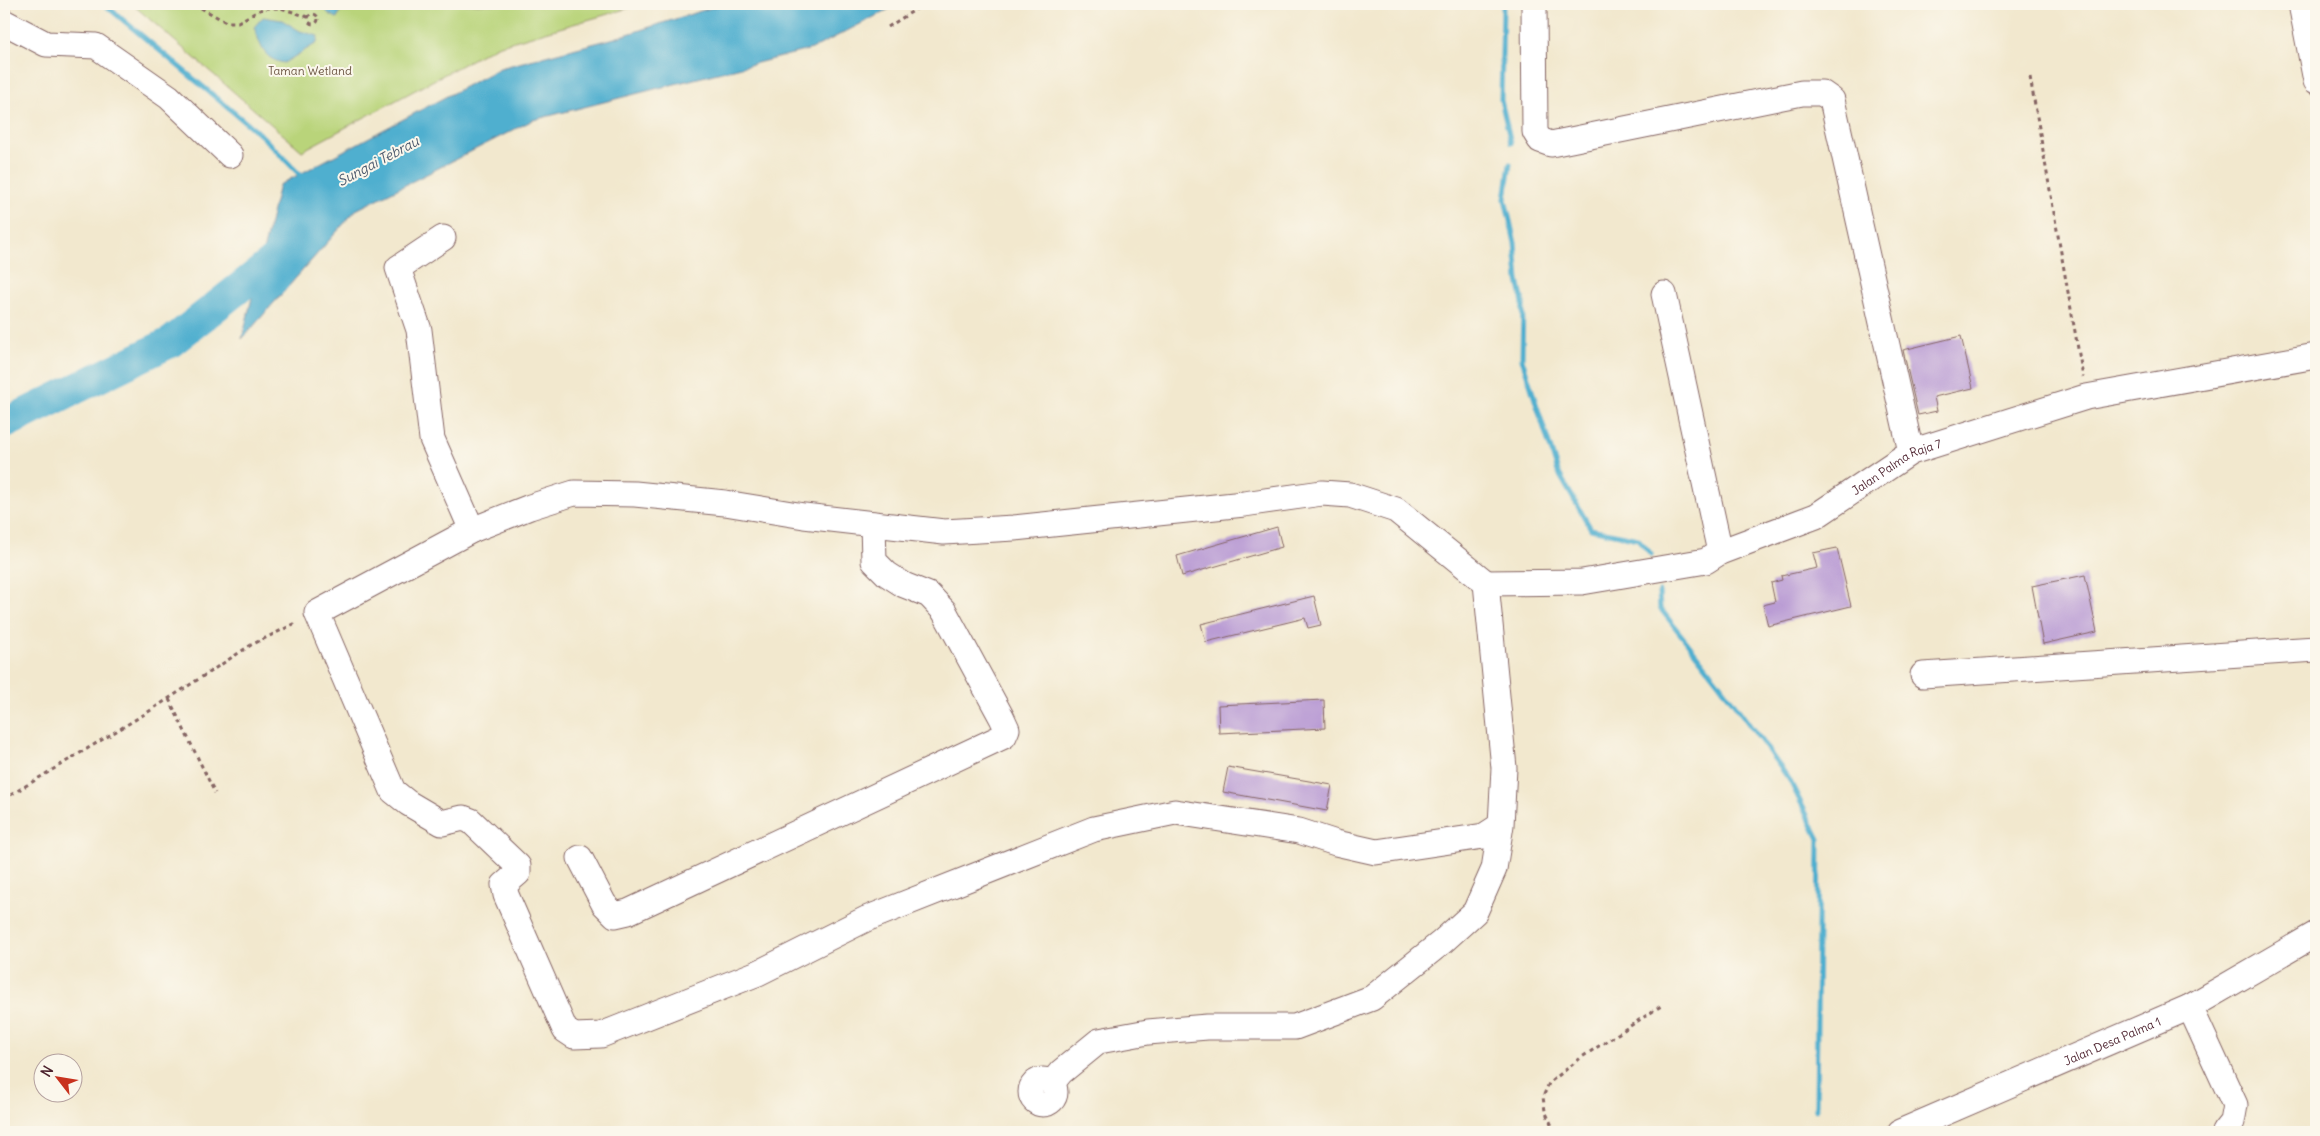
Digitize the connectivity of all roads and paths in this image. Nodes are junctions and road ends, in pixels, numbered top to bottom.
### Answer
1 (194, 4) edge
2 (924, 4) edge
3 (1534, 4) edge
4 (2301, 4) edge
5 (282, 6) edge
6 (308, 17) dead end
7 (4, 22) edge
8 (888, 28) dead end
9 (2030, 77) dead end
10 (2316, 81) edge
11 (230, 156) dead end
12 (444, 238) dead end
13 (1664, 294) dead end
14 (2316, 356) edge
15 (2086, 398) junction
16 (1911, 452) junction
17 (873, 524) junction
18 (472, 530) junction
19 (1720, 552) junction
20 (1486, 583) junction
21 (317, 614) junction
22 (2316, 649) edge
23 (1923, 675) dead end
24 (169, 698) junction
25 (215, 793) dead end
26 (4, 799) edge
27 (1502, 825) junction
28 (580, 858) dead end
29 (2316, 934) edge
30 (1661, 1006) dead end
31 (2190, 1007) junction
32 (1052, 1083) dead end
33 (1555, 1132) edge
34 (1900, 1132) edge
35 (2224, 1132) edge

1 - 5 path
2 - 8 path
3 - 16 street
4 - 10 street
5 - 6 path
7 - 11 street
9 - 15 path
12 - 18 street
13 - 19 street
14 - 15 street, Jalan Palma Raja 7
15 - 16 street, Jalan Palma Raja 7
16 - 19 street, Jalan Palma Raja 7
17 - 18 street
17 - 20 street
17 - 28 street
18 - 21 street
19 - 20 street, Jalan Palma Raja 7
20 - 27 street
21 - 24 path
21 - 27 street
22 - 23 street
24 - 25 path
24 - 26 path
27 - 32 street
29 - 31 street, Jalan Desa Palma 1
30 - 33 path
31 - 34 street, Jalan Desa Palma 1
31 - 35 street

